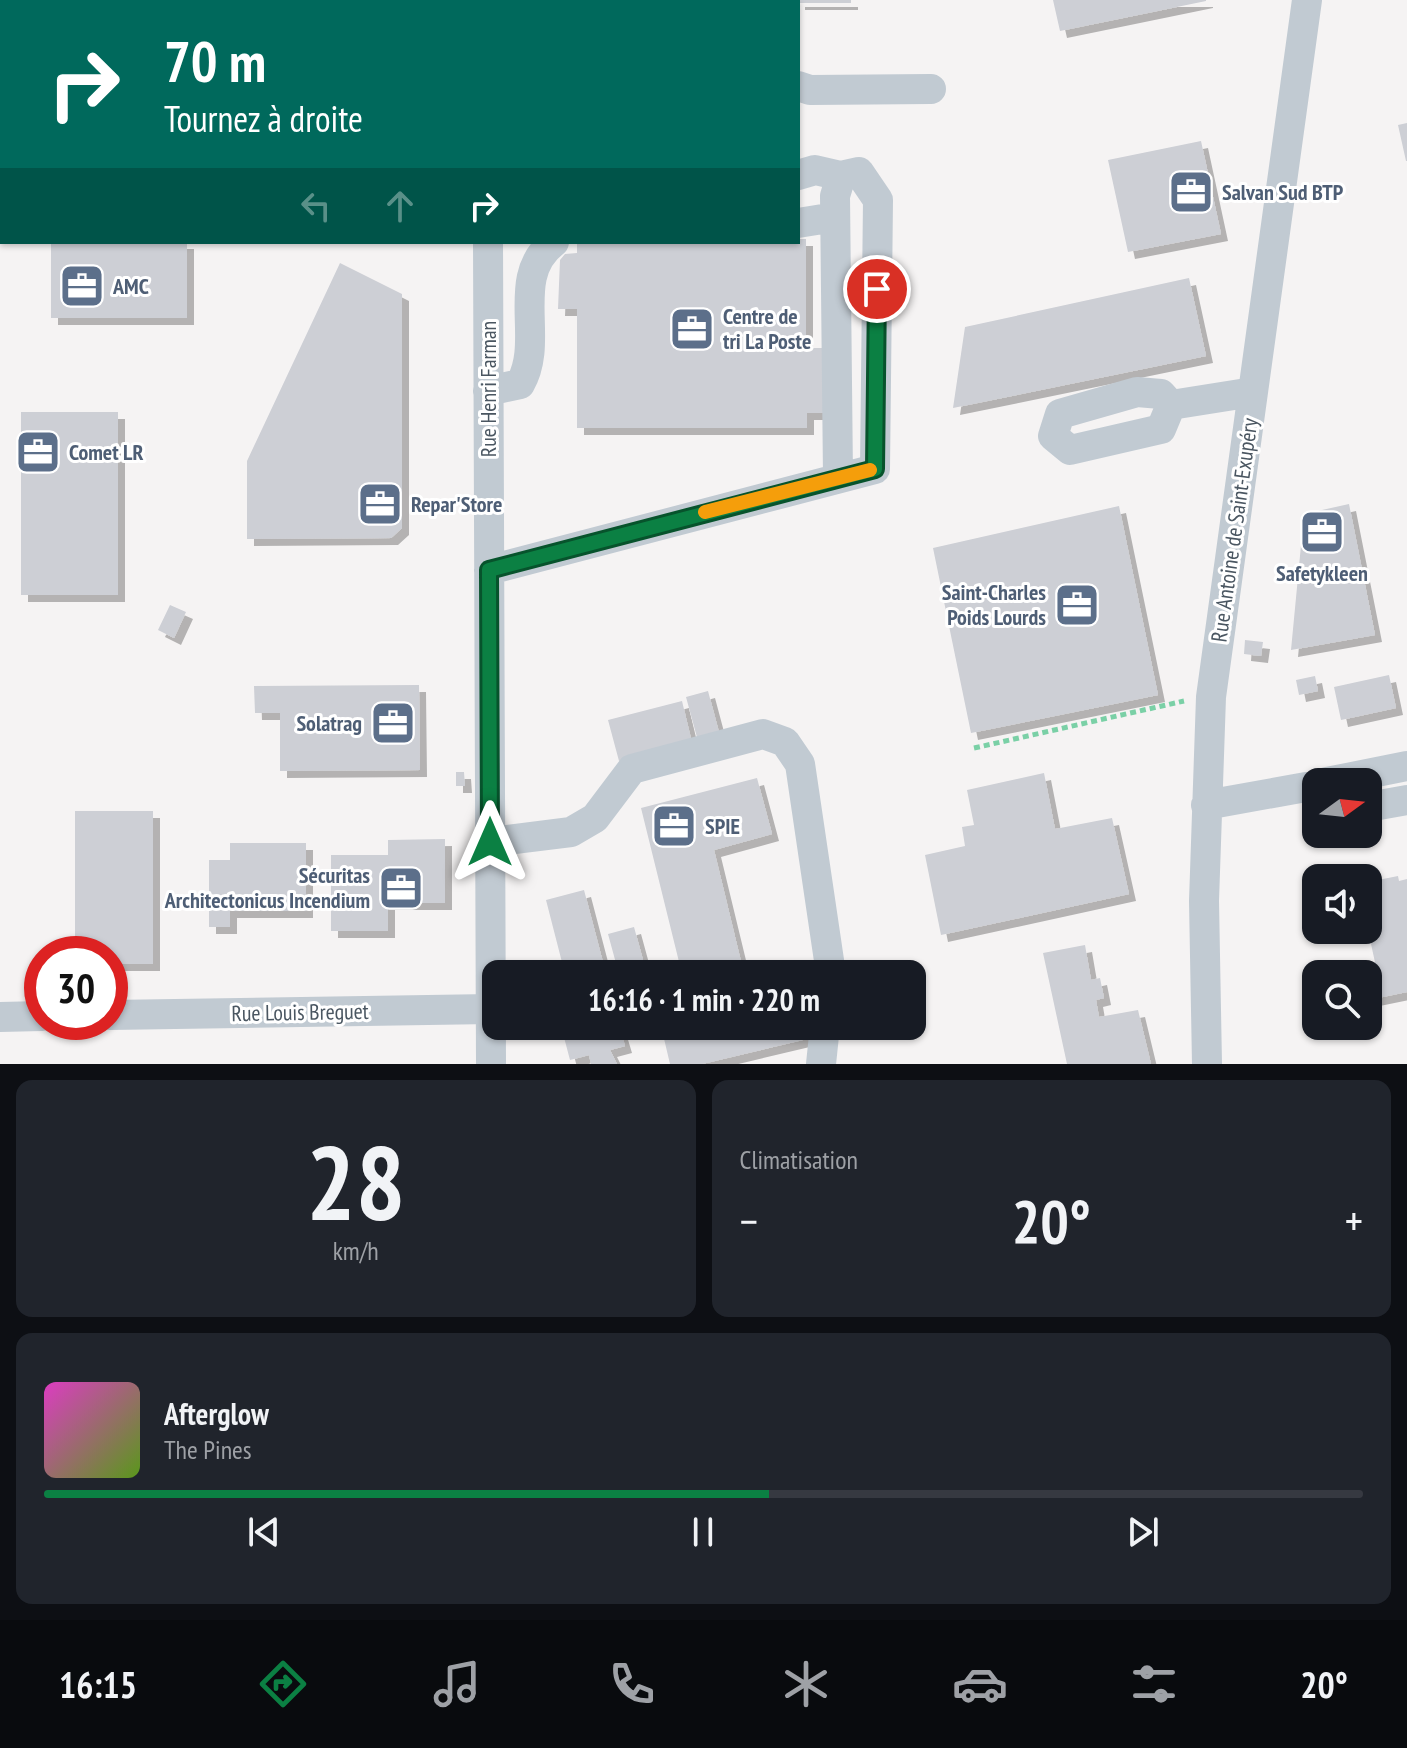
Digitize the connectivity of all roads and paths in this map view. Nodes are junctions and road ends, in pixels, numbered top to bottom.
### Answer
1 (1307, 0) edge
2 (800, 87) edge
3 (931, 89) dead end
4 (800, 174) edge
5 (841, 176) junction
6 (835, 217) junction
7 (800, 223) edge
8 (488, 244) edge
9 (551, 244) edge
10 (488, 391) junction
11 (1253, 392) junction
12 (1171, 405) dead end
13 (838, 476) junction
14 (489, 570) junction
15 (1191, 700) dead end
16 (974, 748) dead end
17 (1407, 766) edge
18 (1382, 771) edge
19 (1302, 788) edge
20 (1407, 800) edge
21 (1382, 804) edge
22 (1206, 805) junction
23 (490, 842) junction
24 (491, 960) edge
25 (829, 960) edge
26 (482, 1009) edge
27 (128, 1015) edge
28 (24, 1016) edge
29 (0, 1017) edge
30 (491, 1040) edge
31 (824, 1040) edge
32 (491, 1064) edge
33 (821, 1064) edge
34 (1207, 1064) edge

1 - 11 street, Rue Antoine de Saint-Exupéry
2 - 3 street
4 - 5 street
5 - 6 street
5 - 13 street
6 - 7 street
6 - 13 street
8 - 10 street, Rue Henri Farman
9 - 10 street
10 - 14 street, Rue Henri Farman
11 - 12 street
11 - 22 street, Rue Antoine de Saint-Exupéry
13 - 14 street
14 - 23 street, Rue Henri Farman
15 - 16 path
17 - 18 street
19 - 22 street
20 - 21 street
22 - 34 street, Rue Antoine de Saint-Exupéry
23 - 24 street, Rue Henri Farman
23 - 25 street
26 - 27 street, Rue Louis Breguet
28 - 29 street
30 - 32 street, Rue Henri Farman
31 - 33 street

